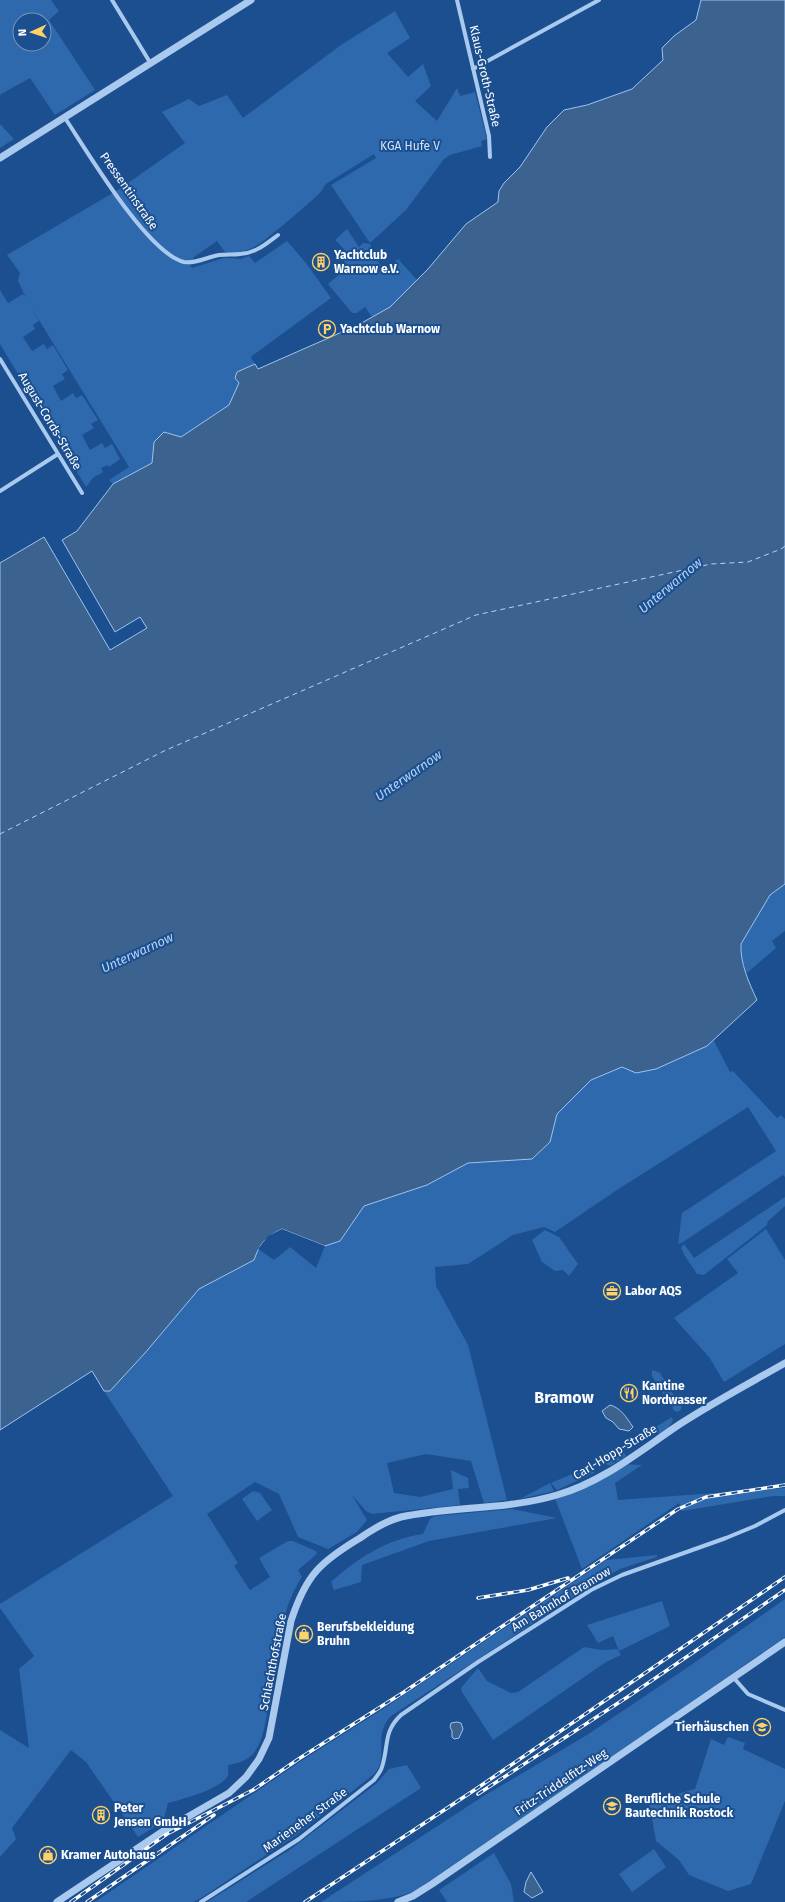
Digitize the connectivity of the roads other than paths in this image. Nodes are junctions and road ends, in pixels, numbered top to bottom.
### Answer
1 (112, 0) edge
2 (252, 0) edge
3 (457, 0) edge
4 (599, 0) edge
5 (151, 64) junction
6 (473, 68) junction
7 (65, 118) junction
8 (490, 157) dead end
9 (0, 158) edge
10 (278, 235) dead end
11 (0, 359) edge
12 (58, 454) junction
13 (0, 491) edge
14 (82, 493) dead end
15 (785, 1363) edge
16 (785, 1510) edge
17 (371, 1531) joint
18 (785, 1642) edge
19 (733, 1677) junction
20 (785, 1710) edge
21 (385, 1754) joint
22 (57, 1902) edge
23 (201, 1902) edge
24 (398, 1902) edge

1 - 5 street
2 - 5 street
3 - 6 street, Klaus-Groth-Straße
4 - 6 street
5 - 7 street
6 - 8 street, Klaus-Groth-Straße
7 - 9 street
7 - 10 street, Pressentinstraße
11 - 12 street, August-Cords-Straße
12 - 13 street
12 - 14 street, August-Cords-Straße
15 - 17 street, Carl-Hopp-Straße
16 - 21 street, Am Bahnhof Bramow
17 - 22 street, Schlachthofstraße
18 - 19 street, Fritz-Triddelfitz-Weg
19 - 20 street
19 - 24 street, Fritz-Triddelfitz-Weg
21 - 23 street, Marieneher Straße

